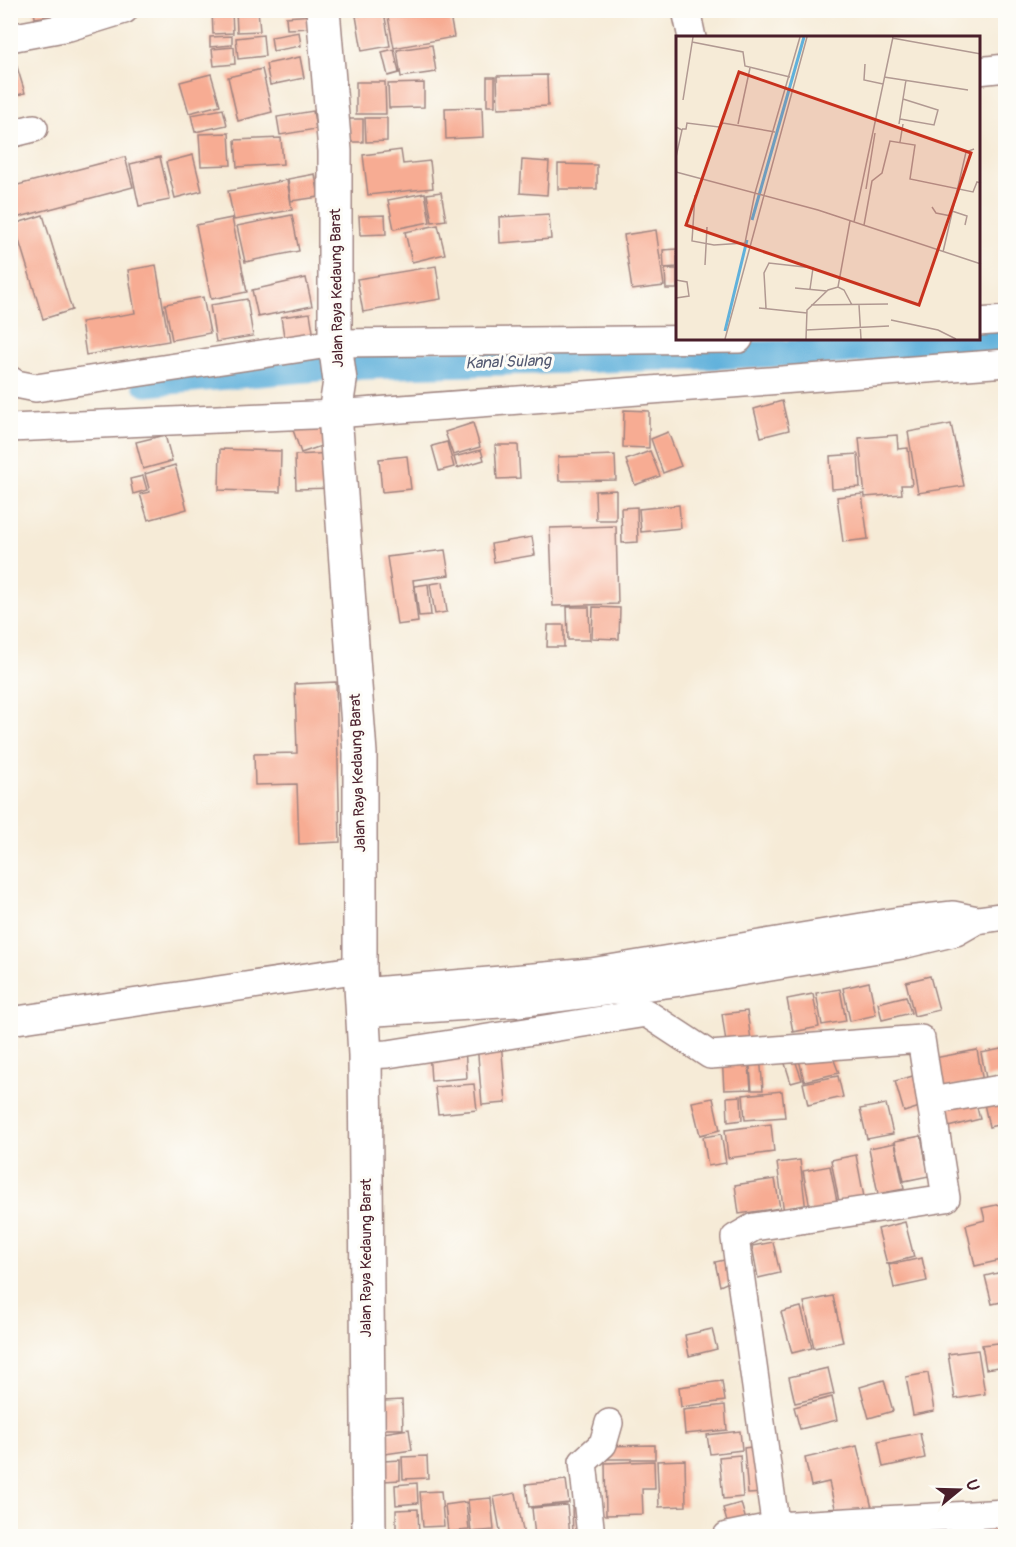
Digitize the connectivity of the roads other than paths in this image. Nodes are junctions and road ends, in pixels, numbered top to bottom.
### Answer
1 (124, 10) edge
2 (323, 10) edge
3 (686, 10) edge
4 (692, 36) edge
5 (10, 38) edge
6 (1005, 68) edge
7 (980, 71) edge
8 (1005, 320) edge
9 (980, 321) edge
10 (717, 340) edge
11 (337, 359) junction
12 (1005, 363) edge
13 (10, 380) edge
14 (335, 414) junction
15 (10, 428) edge
16 (1005, 916) edge
17 (361, 991) junction
18 (10, 1021) edge
19 (365, 1055) junction
20 (1005, 1088) edge
21 (931, 1101) junction
22 (609, 1424) dead end
23 (1005, 1513) edge
24 (777, 1531) edge
25 (369, 1536) edge
26 (591, 1536) edge
27 (727, 1536) edge

1 - 5 street
2 - 11 street, Jalan Raya Kedaung Barat
3 - 4 street
6 - 7 street
8 - 9 street
10 - 11 street
11 - 13 street
11 - 14 street, Jalan Raya Kedaung Barat
12 - 14 street
14 - 15 street
14 - 17 street, Jalan Raya Kedaung Barat
16 - 17 street
17 - 18 street
17 - 19 street, Jalan Raya Kedaung Barat
19 - 21 street
19 - 25 street, Jalan Raya Kedaung Barat
20 - 21 street
21 - 24 street
22 - 26 street
23 - 24 street
24 - 27 street

